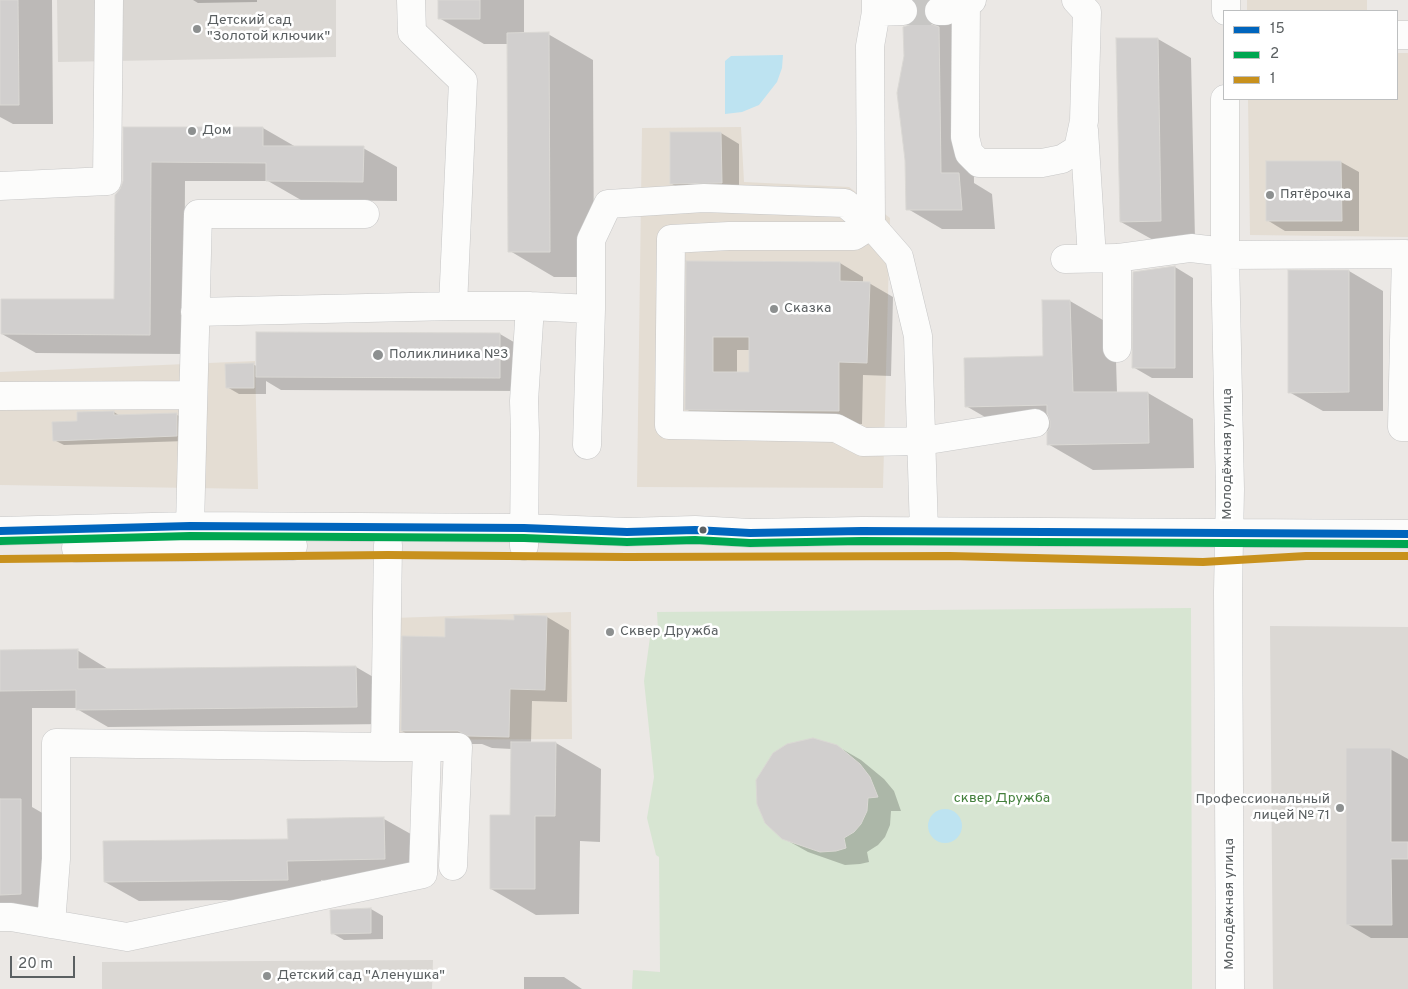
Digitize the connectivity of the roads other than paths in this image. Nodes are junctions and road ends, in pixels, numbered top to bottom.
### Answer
1 (109, 0) edge
2 (411, 0) edge
3 (966, 0) edge
4 (972, 0) edge
5 (1076, 0) edge
6 (876, 6) edge
7 (939, 11) tunnel mouth
8 (903, 12) tunnel mouth
9 (1225, 100) edge
10 (1084, 121) junction
11 (0, 186) edge
12 (365, 214) dead end
13 (871, 225) junction
14 (1224, 253) junction
15 (1105, 258) junction
16 (1065, 259) dead end
17 (453, 306) junction
18 (530, 306) junction
19 (591, 309) junction
20 (195, 312) junction
21 (1117, 348) dead end
22 (193, 395) junction
23 (0, 396) edge
24 (1035, 423) dead end
25 (1408, 427) edge
26 (922, 441) junction
27 (587, 445) dead end
28 (190, 526) junction
29 (0, 531) edge
30 (924, 531) junction
31 (1408, 534) edge
32 (524, 537) junction
33 (1229, 541) junction
34 (388, 545) junction
35 (1408, 546) edge
36 (0, 548) edge
37 (385, 747) junction
38 (428, 747) junction
39 (453, 866) dead end
40 (0, 917) edge
41 (51, 924) junction
42 (1230, 989) edge

1 - 11 street
2 - 17 street
3 - 4 street
3 - 7 street
3 - 10 street
5 - 10 street
6 - 8 street
6 - 13 street
9 - 14 street, Молодёжная улица
10 - 15 street
12 - 20 street
13 - 19 street
13 - 26 street
13 - 26 street
14 - 15 street
14 - 25 street
14 - 33 street, Молодёжная улица
15 - 16 street
15 - 21 street
17 - 18 street
17 - 20 street
18 - 19 street
18 - 32 street
19 - 27 street
20 - 22 street
22 - 23 street
22 - 28 street
24 - 26 street
26 - 30 street
28 - 29 street
28 - 32 street
30 - 32 street
30 - 33 street
31 - 33 street
32 - 33 street
32 - 34 street
33 - 35 street
33 - 42 street, Молодёжная улица
34 - 36 street
34 - 37 street
37 - 38 street
37 - 41 street
38 - 39 street
38 - 41 street
40 - 41 street

